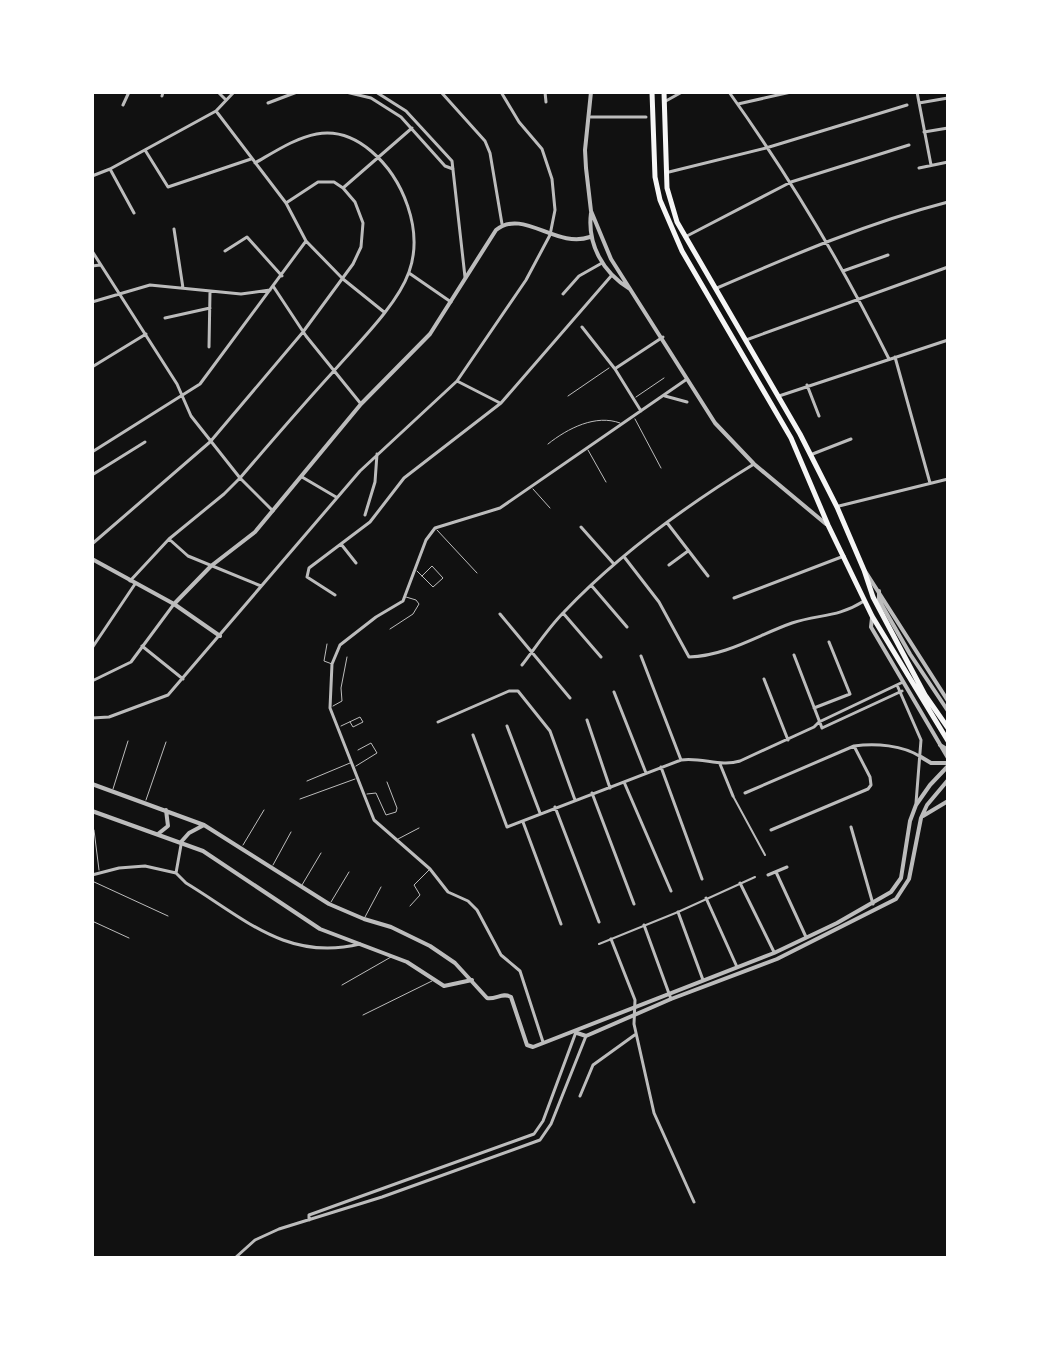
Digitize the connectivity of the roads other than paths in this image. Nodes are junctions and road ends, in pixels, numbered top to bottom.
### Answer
1 (129, 92) edge
2 (218, 92) edge
3 (234, 92) edge
4 (297, 92) edge
5 (346, 92) edge
6 (376, 92) edge
7 (441, 92) edge
8 (501, 92) edge
9 (545, 92) edge
10 (591, 92) edge
11 (652, 92) edge
12 (664, 92) edge
13 (682, 92) edge
14 (729, 92) edge
15 (791, 92) edge
16 (917, 92) edge
17 (948, 98) edge
18 (226, 100) junction
19 (546, 102) dead end
20 (268, 103) dead end
21 (664, 103) junction
22 (919, 103) junction
23 (738, 104) junction
24 (123, 105) dead end
25 (907, 105) dead end
26 (216, 111) junction
27 (591, 117) junction
28 (646, 117) dead end
29 (412, 128) junction
30 (948, 128) edge
31 (924, 132) junction
32 (909, 145) dead end
33 (766, 148) junction
34 (145, 150) junction
35 (379, 158) junction
36 (251, 159) junction
37 (948, 162) edge
38 (255, 163) junction
39 (931, 165) junction
40 (919, 168) dead end
41 (110, 169) junction
42 (453, 169) junction
43 (665, 173) junction
44 (92, 176) edge
45 (791, 182) junction
46 (343, 188) junction
47 (948, 202) edge
48 (286, 203) junction
49 (591, 211) junction
50 (134, 213) dead end
51 (502, 224) junction
52 (174, 229) dead end
53 (550, 235) junction
54 (590, 237) junction
55 (685, 237) junction
56 (306, 241) junction
57 (824, 241) junction
58 (92, 251) edge
59 (225, 251) dead end
60 (888, 255) dead end
61 (602, 263) junction
62 (100, 265) junction
63 (92, 266) edge
64 (948, 267) edge
65 (843, 271) junction
66 (409, 273) junction
67 (612, 275) junction
68 (282, 276) junction
69 (465, 278) junction
70 (343, 279) junction
71 (183, 288) junction
72 (271, 288) junction
73 (717, 288) junction
74 (633, 291) junction
75 (210, 292) junction
76 (120, 293) junction
77 (563, 294) dead end
78 (860, 299) junction
79 (92, 302) edge
80 (451, 302) junction
81 (210, 308) junction
82 (384, 312) junction
83 (165, 318) dead end
84 (582, 327) dead end
85 (303, 332) junction
86 (146, 334) junction
87 (663, 337) junction
88 (746, 340) junction
89 (948, 340) edge
90 (209, 347) dead end
91 (895, 357) junction
92 (889, 359) junction
93 (92, 367) edge
94 (613, 368) junction
95 (334, 370) junction
96 (664, 378) dead end
97 (687, 379) junction
98 (457, 381) junction
99 (807, 385) junction
100 (568, 396) dead end
101 (665, 396) junction
102 (779, 396) junction
103 (182, 397) junction
104 (634, 399) junction
105 (687, 402) dead end
106 (501, 403) junction
107 (361, 404) junction
108 (641, 411) junction
109 (819, 416) dead end
110 (634, 417) junction
111 (623, 424) junction
112 (851, 439) dead end
113 (145, 442) dead end
114 (210, 442) junction
115 (548, 444) dead end
116 (588, 450) junction
117 (92, 452) edge
118 (377, 454) junction
119 (810, 455) junction
120 (754, 464) junction
121 (661, 468) dead end
122 (92, 475) edge
123 (300, 476) junction
124 (240, 478) junction
125 (948, 479) edge
126 (606, 482) dead end
127 (930, 483) junction
128 (531, 487) junction
129 (336, 497) junction
130 (837, 507) junction
131 (550, 508) dead end
132 (273, 511) junction
133 (365, 515) dead end
134 (668, 524) junction
135 (828, 525) junction
136 (581, 527) dead end
137 (435, 528) junction
138 (169, 539) junction
139 (92, 544) edge
140 (341, 544) junction
141 (688, 551) junction
142 (844, 556) junction
143 (624, 557) junction
144 (92, 559) edge
145 (356, 563) dead end
146 (614, 565) junction
147 (669, 565) dead end
148 (211, 566) junction
149 (415, 569) junction
150 (864, 570) junction
151 (477, 573) dead end
152 (422, 576) junction
153 (708, 576) dead end
154 (133, 583) junction
155 (591, 585) junction
156 (261, 587) junction
157 (879, 589) junction
158 (335, 595) dead end
159 (406, 596) junction
160 (734, 598) dead end
161 (864, 601) junction
162 (174, 604) junction
163 (563, 613) junction
164 (500, 614) dead end
165 (872, 616) junction
166 (627, 627) dead end
167 (390, 629) dead end
168 (220, 636) junction
169 (829, 642) dead end
170 (327, 644) dead end
171 (93, 645) edge
172 (142, 646) junction
173 (533, 651) junction
174 (794, 655) dead end
175 (641, 656) dead end
176 (347, 657) dead end
177 (601, 657) dead end
178 (332, 664) junction
179 (522, 665) dead end
180 (183, 679) junction
181 (764, 679) dead end
182 (92, 681) edge
183 (900, 683) junction
184 (903, 690) junction
185 (614, 692) dead end
186 (570, 698) dead end
187 (948, 701) edge
188 (330, 708) junction
189 (814, 708) junction
190 (948, 711) edge
191 (93, 718) edge
192 (587, 720) dead end
193 (350, 722) dead end
194 (438, 722) dead end
195 (819, 722) junction
196 (507, 726) dead end
197 (339, 727) junction
198 (814, 727) junction
199 (822, 728) junction
200 (948, 728) edge
201 (473, 735) dead end
202 (788, 740) junction
203 (935, 740) junction
204 (128, 741) dead end
205 (948, 741) edge
206 (166, 742) dead end
207 (854, 746) junction
208 (358, 750) dead end
209 (948, 750) edge
210 (921, 757) junction
211 (681, 760) junction
212 (948, 762) edge
213 (720, 764) junction
214 (353, 765) junction
215 (661, 767) junction
216 (646, 773) junction
217 (358, 778) junction
218 (948, 780) edge
219 (307, 781) dead end
220 (387, 782) dead end
221 (624, 782) junction
222 (92, 784) edge
223 (610, 788) junction
224 (112, 791) junction
225 (592, 793) junction
226 (745, 793) dead end
227 (364, 795) junction
228 (733, 796) joint
229 (300, 799) dead end
230 (575, 800) junction
231 (948, 801) edge
232 (145, 803) junction
233 (916, 805) junction
234 (555, 807) junction
235 (166, 810) junction
236 (264, 810) dead end
237 (92, 811) edge
238 (540, 813) junction
239 (921, 818) junction
240 (522, 821) junction
241 (204, 825) junction
242 (851, 827) dead end
243 (419, 828) dead end
244 (94, 830) dead end
245 (771, 830) dead end
246 (291, 832) dead end
247 (158, 834) junction
248 (396, 840) junction
249 (181, 842) junction
250 (241, 847) junction
251 (321, 853) dead end
252 (765, 855) dead end
253 (272, 867) junction
254 (787, 867) dead end
255 (430, 869) junction
256 (349, 872) dead end
257 (776, 872) junction
258 (99, 873) junction
259 (176, 873) junction
260 (92, 875) edge
261 (768, 875) dead end
262 (755, 877) dead end
263 (702, 879) dead end
264 (92, 881) edge
265 (740, 883) junction
266 (301, 887) junction
267 (381, 887) dead end
268 (671, 891) dead end
269 (706, 898) junction
270 (329, 904) junction
271 (634, 904) dead end
272 (873, 904) junction
273 (410, 906) dead end
274 (678, 912) junction
275 (168, 916) dead end
276 (364, 919) junction
277 (92, 921) edge
278 (599, 922) dead end
279 (561, 924) dead end
280 (644, 925) junction
281 (806, 937) junction
282 (129, 938) dead end
283 (611, 939) junction
284 (360, 944) junction
285 (599, 944) dead end
286 (774, 953) junction
287 (393, 956) junction
288 (737, 967) junction
289 (434, 980) junction
290 (472, 980) junction
291 (704, 981) junction
292 (342, 985) dead end
293 (670, 996) junction
294 (635, 1012) junction
295 (363, 1015) dead end
296 (576, 1032) junction
297 (636, 1034) junction
298 (586, 1036) junction
299 (543, 1044) junction
300 (580, 1096) dead end
301 (445, 1167) junction
302 (448, 1174) junction
303 (694, 1202) dead end
304 (310, 1220) junction
305 (235, 1258) edge

1 - 24 street
2 - 18 street
3 - 18 street
4 - 20 street
5 - 29 street
6 - 42 street
7 - 51 street
8 - 53 street
9 - 19 street
10 - 27 street
11 - 135 main road
12 - 21 main road
13 - 21 street
14 - 23 street
15 - 23 street
16 - 22 street
17 - 22 street
18 - 26 street
21 - 43 main road
22 - 31 street
23 - 33 street
25 - 33 street
26 - 34 street
26 - 36 street
27 - 28 street
27 - 49 street
29 - 35 street
29 - 42 street
30 - 31 street
31 - 39 street
32 - 45 street
33 - 43 street
33 - 45 street
34 - 36 street
34 - 41 street
35 - 38 street
35 - 46 street
35 - 66 street
36 - 38 street
37 - 39 street
38 - 48 street
39 - 40 street
41 - 44 street
41 - 50 street
42 - 69 street
43 - 55 main road
45 - 55 street
45 - 57 street
46 - 48 street
46 - 70 street
47 - 57 street
48 - 56 street
49 - 54 street
49 - 74 street
51 - 53 street
51 - 69 street
52 - 71 street
53 - 54 street
53 - 98 street
54 - 61 street
55 - 73 main road
56 - 68 street
56 - 70 street
57 - 65 street
57 - 73 street
58 - 62 street
59 - 68 street
60 - 65 street
61 - 67 street
61 - 77 street
62 - 63 street
62 - 76 street
64 - 78 street
65 - 78 street
66 - 80 street
66 - 82 street
67 - 74 street
67 - 106 street
68 - 72 street
69 - 80 street
70 - 82 street
70 - 85 street
71 - 75 street
71 - 76 street
72 - 75 street
72 - 85 street
72 - 103 street
73 - 88 main road
74 - 87 street
75 - 81 street
76 - 79 street
76 - 86 street
78 - 88 street
78 - 92 street
80 - 107 street
81 - 83 street
81 - 90 street
82 - 95 street
84 - 94 street
85 - 95 street
85 - 114 street
86 - 93 street
86 - 103 street
87 - 94 street
87 - 97 street
88 - 102 main road
89 - 91 street
91 - 92 street
91 - 127 street
92 - 99 street
94 - 100 lane
94 - 104 street
95 - 107 street
95 - 124 street
96 - 104 lane
97 - 101 street
97 - 120 street
98 - 106 street
98 - 118 street
99 - 102 street
99 - 109 street
101 - 105 street
101 - 108 street
102 - 119 main road
103 - 114 street
103 - 117 street
104 - 108 street
106 - 140 street
107 - 123 street
108 - 110 street
110 - 111 street
110 - 121 lane
111 - 115 lane
111 - 116 street
112 - 119 street
113 - 122 street
114 - 124 street
114 - 139 street
116 - 126 lane
116 - 128 street
118 - 129 street
118 - 133 street
119 - 130 main road
120 - 134 street
120 - 135 street
123 - 129 street
123 - 132 street
124 - 132 street
124 - 138 street
125 - 127 street
127 - 130 street
128 - 131 lane
128 - 137 street
129 - 156 street
130 - 150 main road
132 - 148 street
134 - 141 street
134 - 143 street
135 - 142 main road
136 - 146 street
137 - 149 street
137 - 151 lane
138 - 148 street
138 - 154 street
140 - 145 street
140 - 158 street
141 - 147 street
141 - 153 street
142 - 160 street
142 - 161 main road
143 - 146 street
143 - 161 street
144 - 154 street
146 - 155 street
148 - 156 street
148 - 162 street
149 - 152 lane
149 - 159 street
150 - 157 street
150 - 200 main road
152 - 152 lane
154 - 162 street
154 - 171 street
155 - 163 street
155 - 166 street
156 - 168 street
157 - 187 street
157 - 190 street
159 - 167 lane
159 - 178 street
161 - 165 main road
162 - 168 street
162 - 172 street
163 - 173 street
163 - 177 street
164 - 173 street
165 - 183 street
165 - 205 main road
168 - 180 street
169 - 189 street
170 - 178 lane
172 - 180 street
172 - 182 street
173 - 179 street
173 - 186 street
174 - 189 street
175 - 211 street
176 - 188 lane
178 - 188 street
180 - 191 street
181 - 202 street
183 - 184 street
183 - 195 street
184 - 199 street
184 - 203 street
184 - 210 street
185 - 216 street
188 - 197 street
189 - 195 street
192 - 223 street
193 - 197 lane
194 - 230 street
195 - 198 street
195 - 199 street
196 - 238 street
197 - 214 street
198 - 199 street
198 - 202 street
201 - 240 street
202 - 213 street
203 - 209 street
203 - 212 street
204 - 224 lane
206 - 232 lane
207 - 210 street
207 - 226 street
207 - 245 street
208 - 214 lane
210 - 212 street
210 - 233 street
211 - 213 street
211 - 215 street
212 - 233 street
213 - 228 street
214 - 217 street
214 - 219 lane
215 - 216 street
215 - 263 street
216 - 221 street
217 - 227 street
217 - 229 lane
218 - 239 street
220 - 227 lane
221 - 223 street
221 - 268 street
222 - 224 street
223 - 225 street
224 - 232 street
225 - 230 street
225 - 271 street
227 - 248 street
228 - 252 street
230 - 234 street
231 - 239 street
232 - 235 street
233 - 272 street
234 - 238 street
234 - 278 street
235 - 241 street
235 - 247 street
236 - 250 lane
237 - 247 street
238 - 240 street
239 - 293 street
240 - 279 street
241 - 249 street
241 - 250 street
242 - 272 street
243 - 248 lane
244 - 258 lane
246 - 253 lane
247 - 249 street
248 - 255 street
249 - 259 street
249 - 284 street
250 - 253 street
251 - 266 lane
253 - 266 street
254 - 257 street
255 - 273 lane
255 - 299 street
256 - 270 lane
257 - 261 street
257 - 281 street
258 - 259 street
258 - 260 street
259 - 284 street
262 - 265 street
264 - 275 lane
265 - 269 street
265 - 286 street
266 - 270 street
267 - 276 lane
269 - 274 street
269 - 288 street
270 - 276 street
272 - 281 street
274 - 280 street
274 - 291 street
276 - 290 street
277 - 282 lane
280 - 283 street
280 - 293 street
281 - 286 street
283 - 285 street
283 - 294 street
284 - 287 street
286 - 288 street
287 - 289 street
287 - 292 lane
288 - 291 street
289 - 290 street
289 - 295 lane
290 - 299 street
291 - 293 street
293 - 294 street
294 - 296 street
294 - 297 street
294 - 298 street
296 - 298 street
296 - 299 street
296 - 301 street
297 - 300 street
297 - 303 street
298 - 302 street
301 - 302 street
301 - 304 street
302 - 304 street
304 - 305 street

